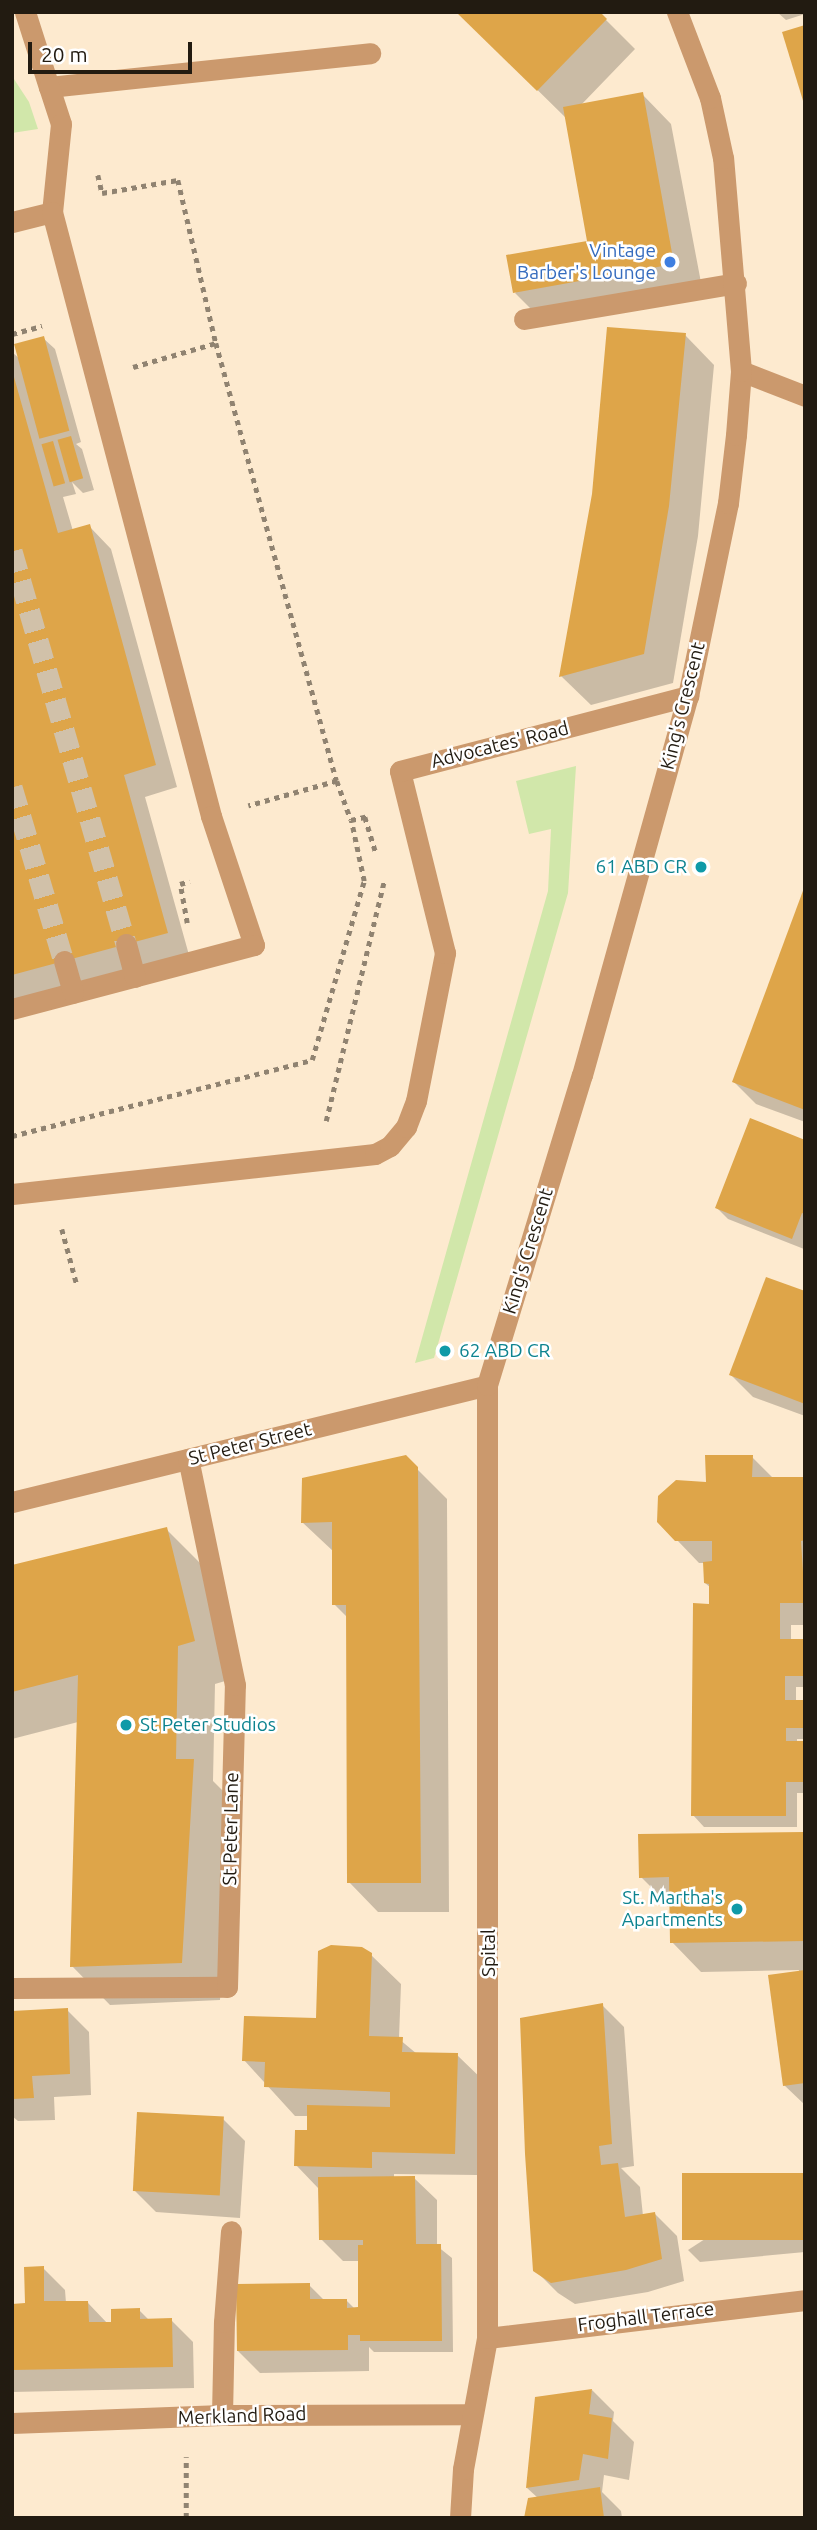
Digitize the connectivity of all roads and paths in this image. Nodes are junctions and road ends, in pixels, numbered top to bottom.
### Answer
1 (25, 12) edge
2 (677, 12) edge
3 (370, 53) dead end
4 (49, 87) junction
5 (57, 159) junction
6 (52, 212) junction
7 (12, 222) edge
8 (736, 283) junction
9 (524, 319) dead end
10 (46, 325) dead end
11 (12, 334) edge
12 (216, 343) junction
13 (741, 371) junction
14 (97, 377) junction
15 (805, 396) edge
16 (688, 696) junction
17 (337, 781) junction
18 (409, 806) junction
19 (211, 816) junction
20 (365, 817) junction
21 (351, 820) junction
22 (377, 857) dead end
23 (190, 867) dead end
24 (381, 870) dead end
25 (181, 924) dead end
26 (126, 944) tunnel mouth
27 (64, 961) tunnel mouth
28 (135, 977) junction
29 (73, 993) junction
30 (12, 1009) edge
31 (12, 1136) edge
32 (330, 1159) junction
33 (12, 1194) edge
34 (61, 1221) dead end
35 (77, 1285) dead end
36 (488, 1385) junction
37 (188, 1459) junction
38 (12, 1502) edge
39 (12, 1988) edge
40 (231, 2231) dead end
41 (805, 2300) edge
42 (487, 2338) junction
43 (472, 2414) junction
44 (222, 2415) junction
45 (186, 2417) junction
46 (12, 2423) edge
47 (186, 2518) edge
48 (460, 2518) edge

1 - 4 street
2 - 8 street, King's Crescent
3 - 4 street
4 - 5 street
5 - 6 street
5 - 12 path
6 - 7 street
6 - 14 street
8 - 9 street
8 - 13 street, King's Crescent
10 - 11 path
12 - 14 path
12 - 17 path
13 - 15 street
13 - 16 street, King's Crescent
14 - 19 street
16 - 18 street, Advocates' Road
16 - 36 street, King's Crescent
17 - 19 path
17 - 21 path
18 - 20 path
18 - 32 street, Advocates' Road
19 - 28 street
20 - 21 path
20 - 22 path
21 - 31 path
23 - 25 path
24 - 32 path
26 - 28 street
27 - 29 street
28 - 29 street
29 - 30 street
32 - 33 street, Advocates' Road
34 - 35 path
36 - 37 street, St Peter Street
36 - 42 street, Spital
37 - 38 street, St Peter Street
37 - 39 street, St Peter Lane
40 - 44 street
41 - 42 street, Froghall Terrace
42 - 43 street, Spital
43 - 44 street, Merkland Road
43 - 48 street, Spital
44 - 45 street, Merkland Road
45 - 46 street, Merkland Road
45 - 47 path

